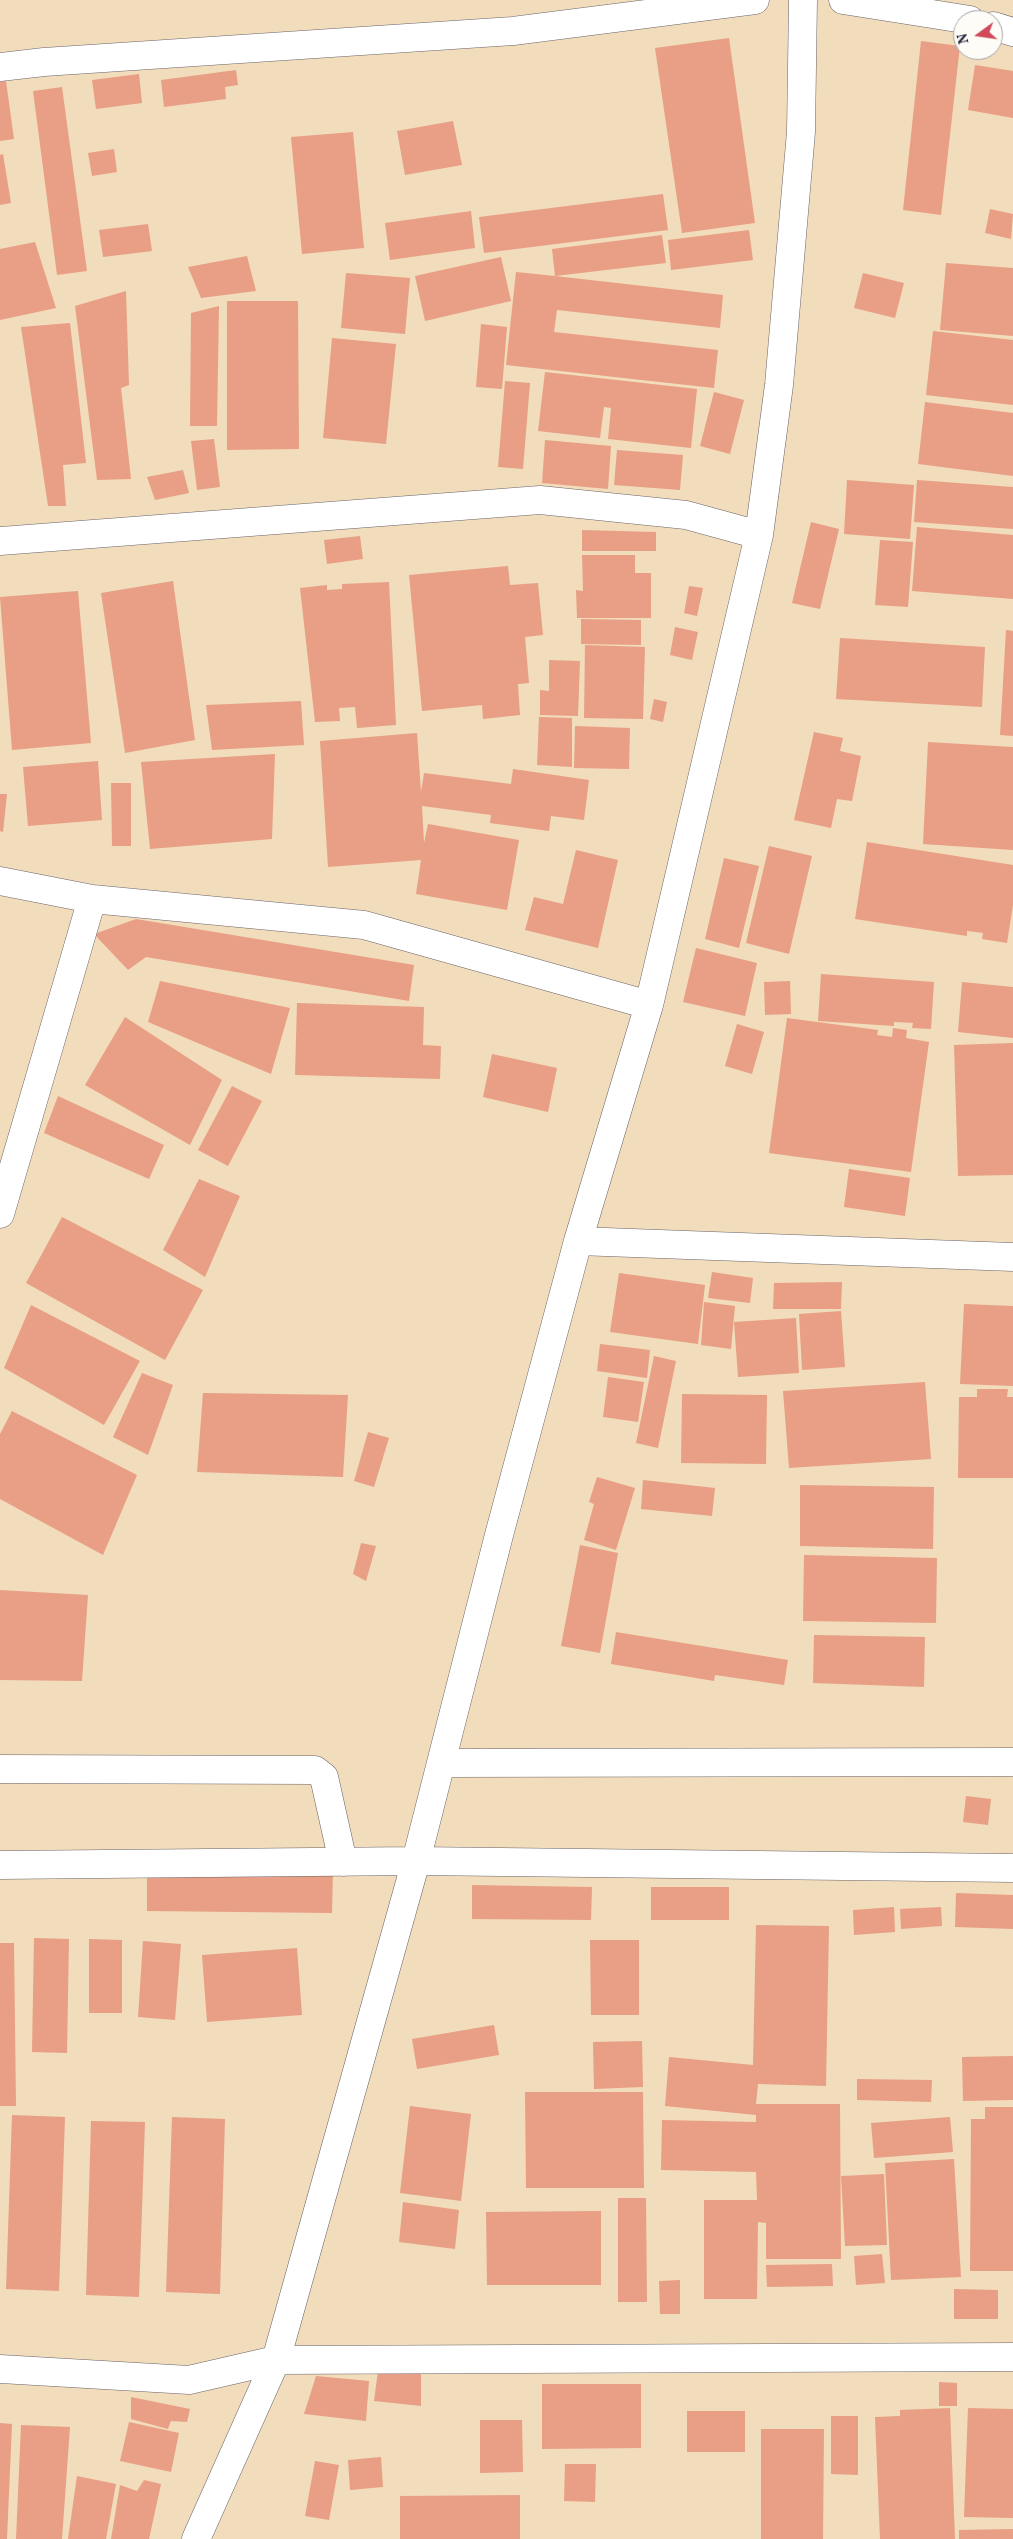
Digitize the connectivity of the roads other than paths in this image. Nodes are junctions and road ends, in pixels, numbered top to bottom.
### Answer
1 (755, 0) edge
2 (803, 0) edge
3 (843, 0) edge
4 (953, 17) edge
5 (0, 67) edge
6 (759, 535) junction
7 (0, 541) edge
8 (0, 881) edge
9 (92, 899) junction
10 (650, 1005) junction
11 (0, 1214) edge
12 (578, 1241) junction
13 (1013, 1257) edge
14 (1013, 1762) edge
15 (441, 1763) junction
16 (0, 1768) edge
17 (343, 1862) junction
18 (416, 1862) junction
19 (0, 1865) edge
20 (1013, 1868) edge
21 (1013, 2357) edge
22 (276, 2360) junction
23 (0, 2369) edge
24 (196, 2539) edge

1 - 5 street
2 - 6 street
3 - 4 street
6 - 7 street
6 - 10 street
8 - 9 street
9 - 10 street
9 - 11 street
10 - 12 street
12 - 13 street
12 - 15 street
14 - 15 street
15 - 18 street
16 - 17 street
17 - 18 street
17 - 19 street
18 - 20 street
18 - 22 street
21 - 22 street
22 - 23 street
22 - 24 street

